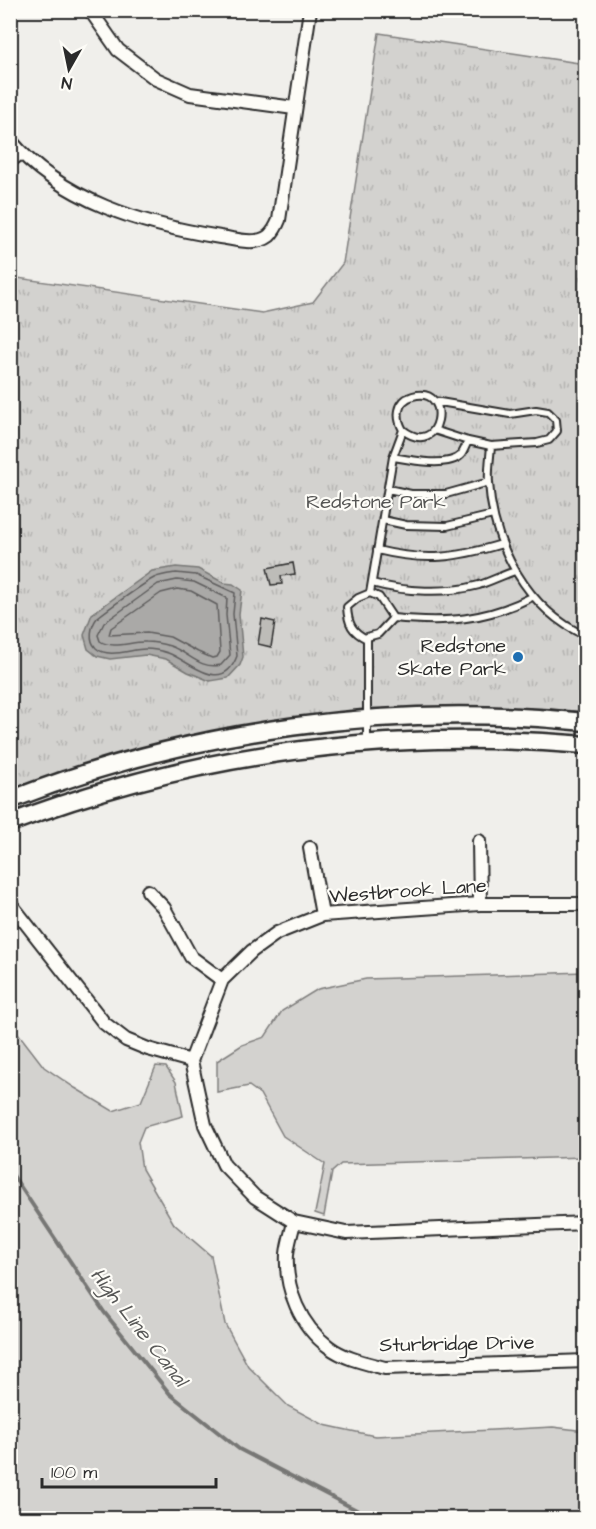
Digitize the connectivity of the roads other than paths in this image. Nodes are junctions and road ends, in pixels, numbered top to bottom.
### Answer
1 (90, 10) edge
2 (310, 10) edge
3 (294, 108) junction
4 (10, 140) edge
5 (21, 153) junction
6 (10, 161) edge
7 (434, 401) junction
8 (403, 430) junction
9 (434, 430) junction
10 (468, 441) junction
11 (491, 446) junction
12 (393, 457) junction
13 (489, 482) junction
14 (388, 489) junction
15 (493, 515) junction
16 (383, 520) junction
17 (502, 544) junction
18 (377, 550) junction
19 (514, 571) junction
20 (372, 583) junction
21 (370, 593) junction
22 (532, 597) junction
23 (393, 618) junction
24 (585, 636) edge
25 (367, 639) junction
26 (367, 719) junction
27 (585, 722) edge
28 (367, 742) junction
29 (585, 745) edge
30 (10, 800) edge
31 (10, 823) edge
32 (479, 841) dead end
33 (310, 848) dead end
34 (148, 891) dead end
35 (10, 903) edge
36 (480, 904) junction
37 (585, 904) edge
38 (322, 915) junction
39 (222, 980) junction
40 (191, 1062) junction
41 (294, 1222) junction
42 (585, 1223) edge
43 (585, 1361) edge

1 - 3 street
2 - 3 street
3 - 5 street
4 - 5 street
5 - 6 street
7 - 8 lane
7 - 9 lane
7 - 11 lane
8 - 9 lane
8 - 12 lane
9 - 10 lane
10 - 11 lane
10 - 12 lane
11 - 13 lane
12 - 14 lane
13 - 14 lane
13 - 15 lane
14 - 16 lane
15 - 16 lane
15 - 17 lane
16 - 18 lane
17 - 18 lane
17 - 19 lane
18 - 20 lane
19 - 20 lane
19 - 22 lane
20 - 21 lane
21 - 23 lane
21 - 25 lane
22 - 23 lane
22 - 24 lane
23 - 25 lane
25 - 26 lane
26 - 27 street
26 - 28 lane
26 - 30 street
28 - 29 street
28 - 31 street
32 - 36 street
33 - 38 street
34 - 39 street
35 - 40 street
36 - 37 street, Westbrook Lane
36 - 38 street, Westbrook Lane
38 - 39 street, Westbrook Lane
39 - 40 street, Westbrook Lane
40 - 41 street
41 - 42 street
41 - 43 street, Sturbridge Drive

